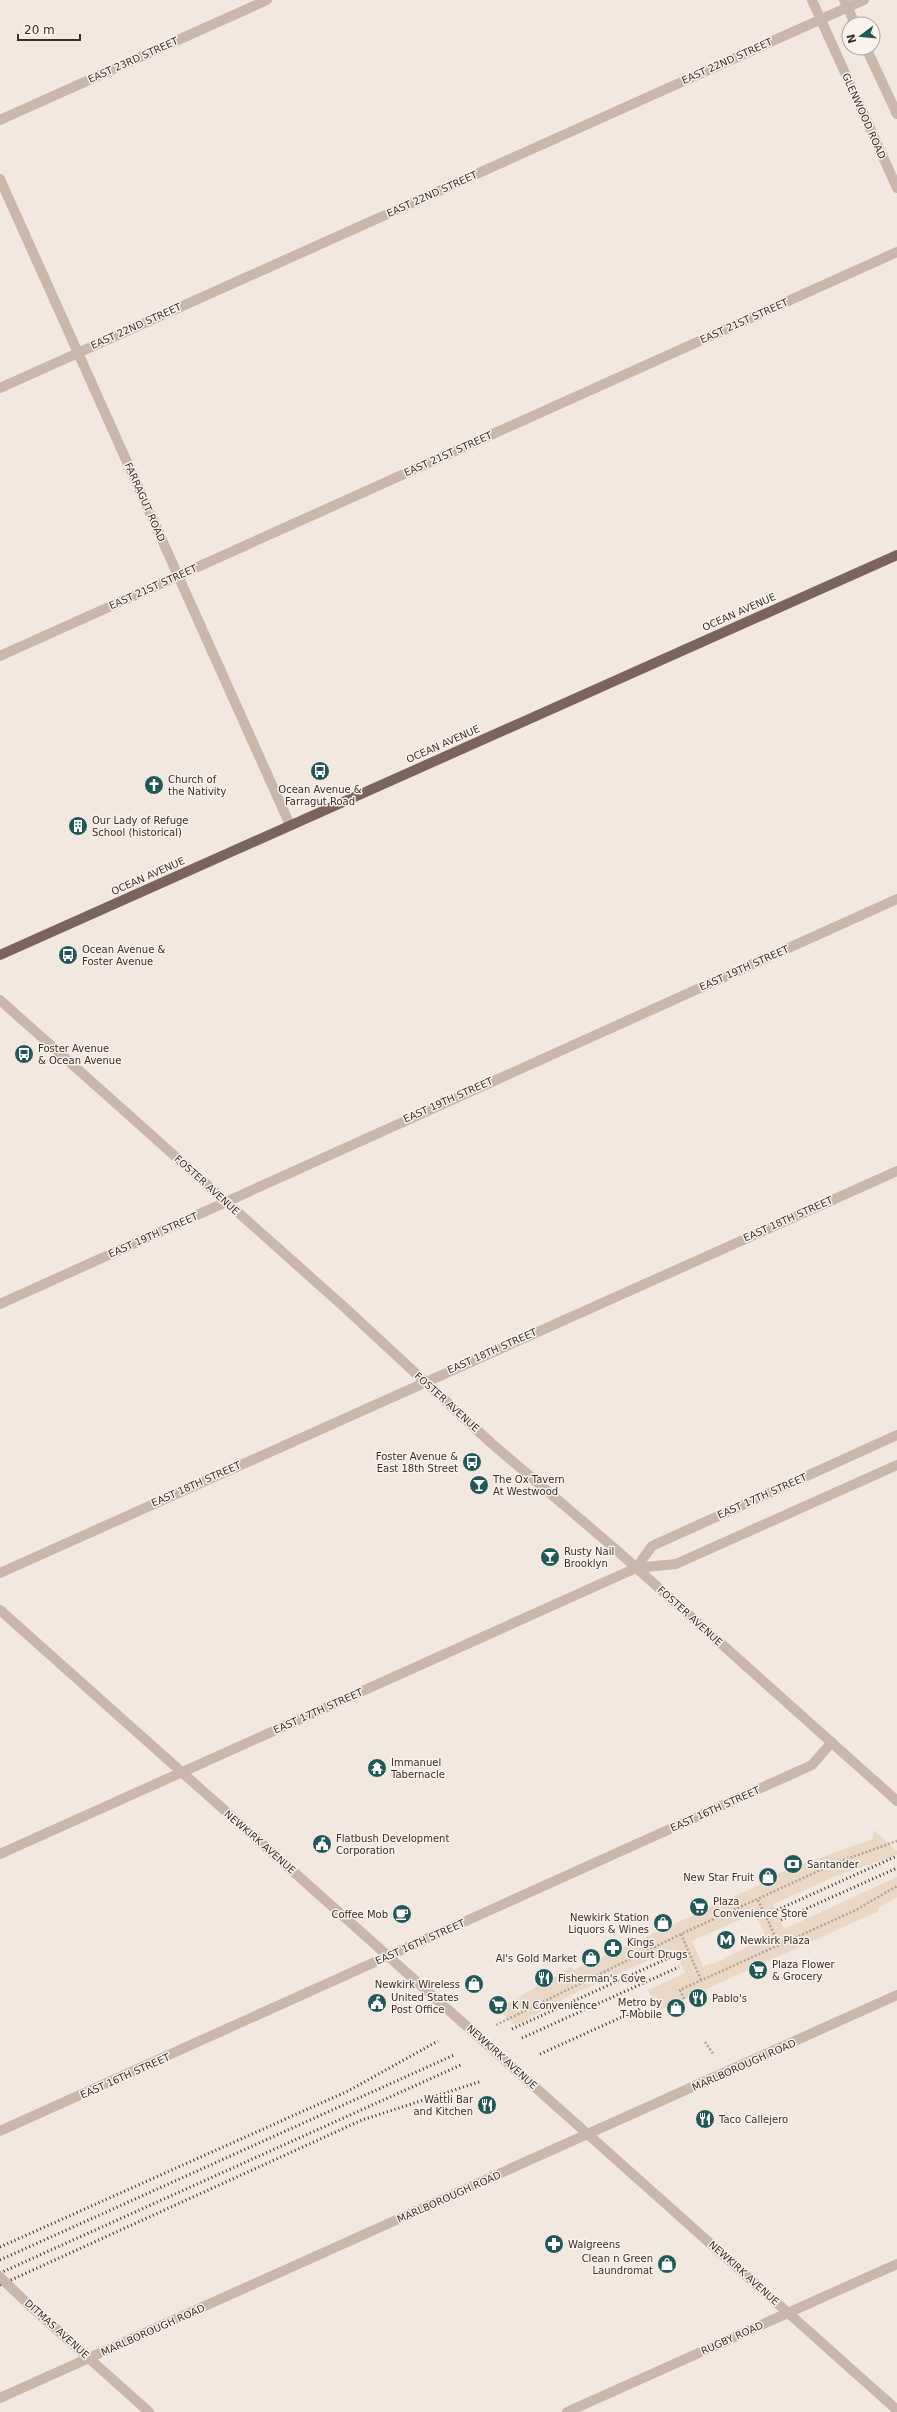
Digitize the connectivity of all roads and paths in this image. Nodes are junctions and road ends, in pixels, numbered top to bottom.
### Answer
1 (267, 0) edge
2 (812, 0) edge
3 (864, 0) edge
4 (846, 4) edge
5 (852, 16) edge
6 (821, 19) junction
7 (870, 56) edge
8 (897, 114) edge
9 (0, 120) edge
10 (0, 179) edge
11 (897, 188) edge
12 (897, 252) edge
13 (78, 352) junction
14 (0, 388) edge
15 (897, 555) edge
16 (178, 576) junction
17 (0, 656) edge
18 (290, 825) junction
19 (897, 899) edge
20 (0, 955) edge
21 (0, 1000) edge
22 (897, 1171) edge
23 (226, 1202) junction
24 (0, 1304) edge
25 (424, 1382) junction
26 (897, 1435) edge
27 (897, 1465) edge
28 (636, 1568) junction
29 (0, 1573) edge
30 (0, 1610) edge
31 (832, 1742) junction
32 (182, 1773) junction
33 (897, 1801) edge
34 (897, 1842) edge
35 (0, 1854) edge
36 (897, 1886) edge
37 (758, 1900) junction
38 (681, 1934) junction
39 (779, 1944) junction
40 (389, 1956) junction
41 (701, 1980) junction
42 (897, 1995) edge
43 (684, 1999) dead end
44 (496, 2025) dead end
45 (705, 2042) dead end
46 (714, 2055) dead end
47 (0, 2131) edge
48 (588, 2135) junction
49 (897, 2264) edge
50 (0, 2277) edge
51 (788, 2313) junction
52 (90, 2358) junction
53 (0, 2398) edge
54 (897, 2410) edge
55 (149, 2412) edge
56 (566, 2412) edge

1 - 9 street, EAST 23RD STREET
2 - 6 street, GLENWOOD ROAD
3 - 4 street, EAST 22ND STREET
4 - 5 street
4 - 6 street, EAST 22ND STREET
6 - 11 street, GLENWOOD ROAD
6 - 13 street, EAST 22ND STREET
7 - 8 street
10 - 13 street, FARRAGUT ROAD
12 - 16 street, EAST 21ST STREET
13 - 14 street, EAST 22ND STREET
13 - 16 street, FARRAGUT ROAD
15 - 18 main road, OCEAN AVENUE
16 - 17 street, EAST 21ST STREET
16 - 18 street, FARRAGUT ROAD
18 - 20 main road, OCEAN AVENUE
19 - 23 street, EAST 19TH STREET
21 - 23 street, FOSTER AVENUE
22 - 25 street, EAST 18TH STREET
23 - 24 street, EAST 19TH STREET
23 - 25 street, FOSTER AVENUE
25 - 28 street, FOSTER AVENUE
25 - 29 street, EAST 18TH STREET
26 - 28 street, EAST 17TH STREET
27 - 28 street, EAST 17TH STREET
28 - 31 street, FOSTER AVENUE
28 - 32 street, EAST 17TH STREET
30 - 32 street, NEWKIRK AVENUE
31 - 33 street, FOSTER AVENUE
31 - 40 street, EAST 16TH STREET
32 - 35 street, EAST 17TH STREET
32 - 40 street, NEWKIRK AVENUE
34 - 37 path
36 - 39 path
37 - 38 path
37 - 39 path
38 - 41 path
38 - 44 path
39 - 41 path
40 - 47 street, EAST 16TH STREET
40 - 48 street, NEWKIRK AVENUE
41 - 43 path
42 - 48 street, MARLBOROUGH ROAD
45 - 46 path
48 - 51 street, NEWKIRK AVENUE
48 - 52 street, MARLBOROUGH ROAD
49 - 51 street, RUGBY ROAD
50 - 52 street, DITMAS AVENUE, bridge
51 - 54 street, NEWKIRK AVENUE
51 - 56 street, RUGBY ROAD
52 - 53 street, MARLBOROUGH ROAD
52 - 55 street, DITMAS AVENUE

